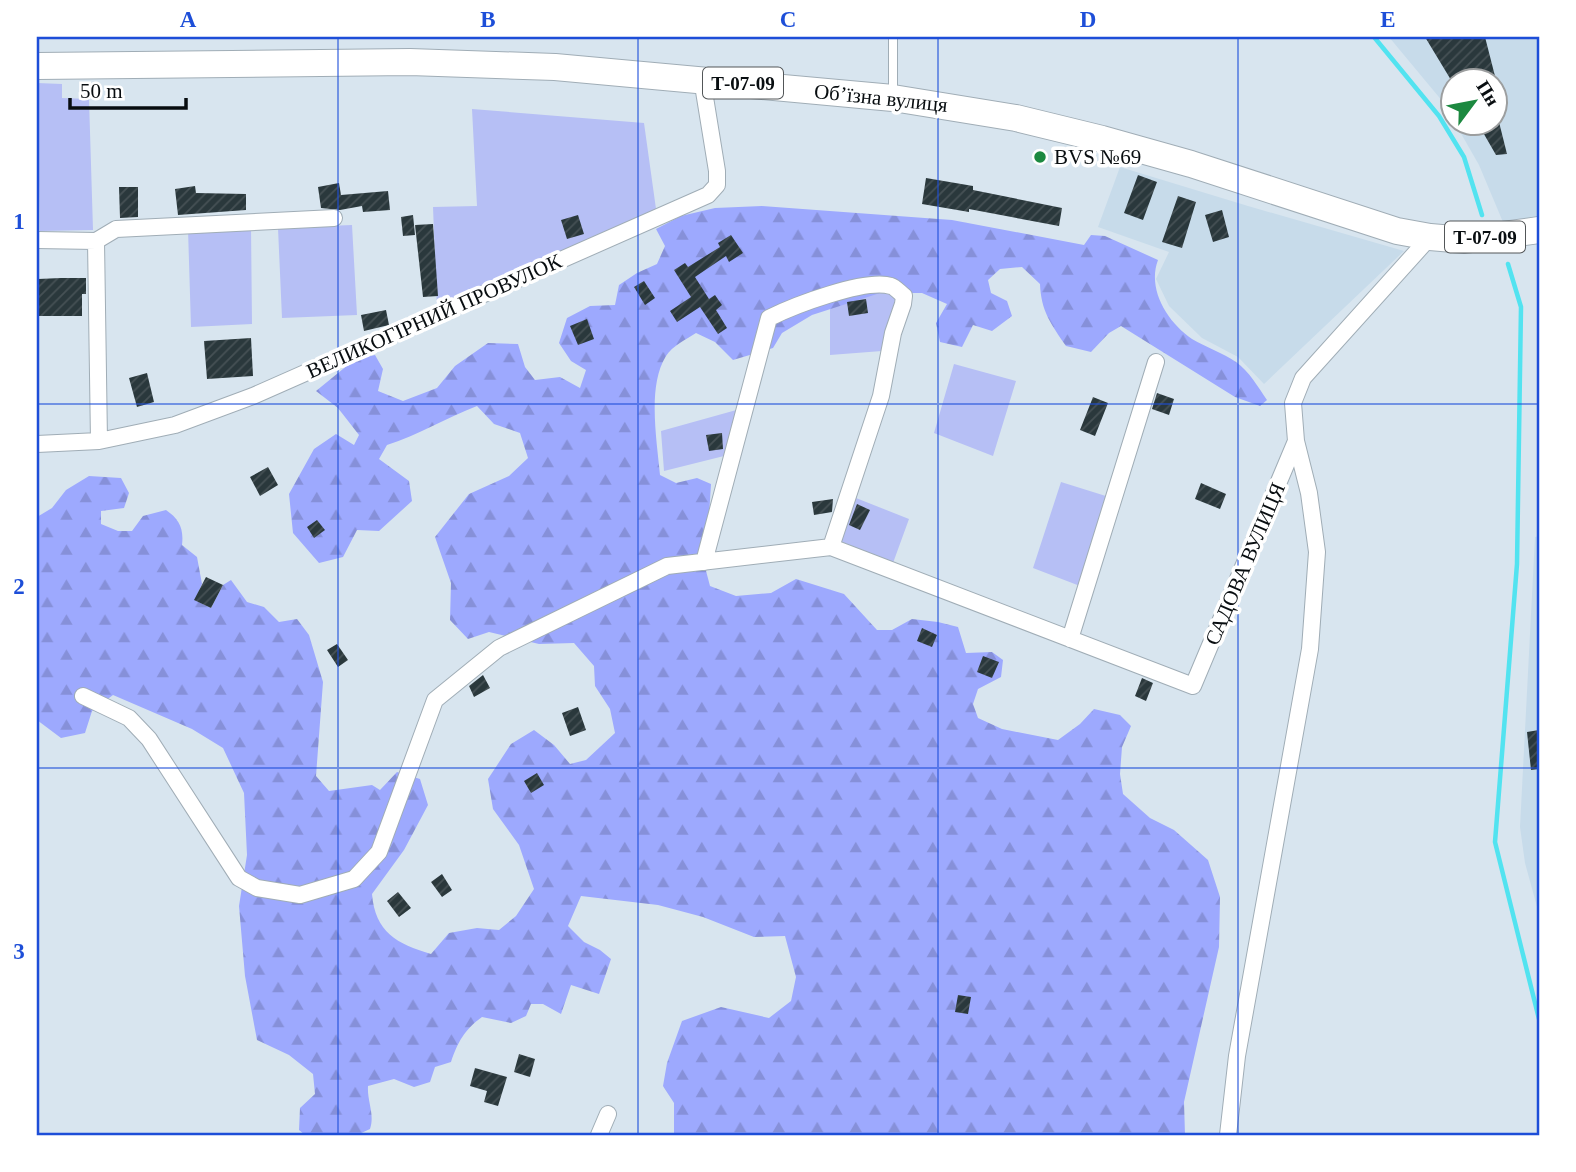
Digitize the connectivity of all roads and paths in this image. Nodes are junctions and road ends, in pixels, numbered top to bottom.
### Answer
1 (893, 37) edge
2 (37, 66) edge
3 (702, 79) junction
4 (893, 98) junction
5 (334, 218) dead end
6 (1539, 230) edge
7 (1430, 237) junction
8 (37, 240) edge
9 (96, 241) junction
10 (1156, 362) dead end
11 (99, 441) junction
12 (1296, 441) junction
13 (37, 444) edge
14 (831, 547) junction
15 (704, 562) junction
16 (1070, 639) junction
17 (83, 696) dead end
18 (608, 1114) dead end
19 (599, 1135) edge
20 (1228, 1135) edge

1 - 4 lane
2 - 3 main road, Обʼїзна вулиця / Т-07-09
3 - 4 main road, Обʼїзна вулиця / Т-07-09
3 - 11 street, ВЕЛИКОГІРНИЙ ПРОВУЛОК
4 - 7 main road, Обʼїзна вулиця / Т-07-09
5 - 9 street
6 - 7 main road, Обʼїзна вулиця / Т-07-09
7 - 12 street
8 - 9 street
9 - 11 street
10 - 16 street
11 - 13 street, ВЕЛИКОГІРНИЙ ПРОВУЛОК
12 - 16 street, САДОВА ВУЛИЦЯ
12 - 20 street
14 - 15 street
14 - 15 street
14 - 16 street
15 - 17 street
18 - 19 street

